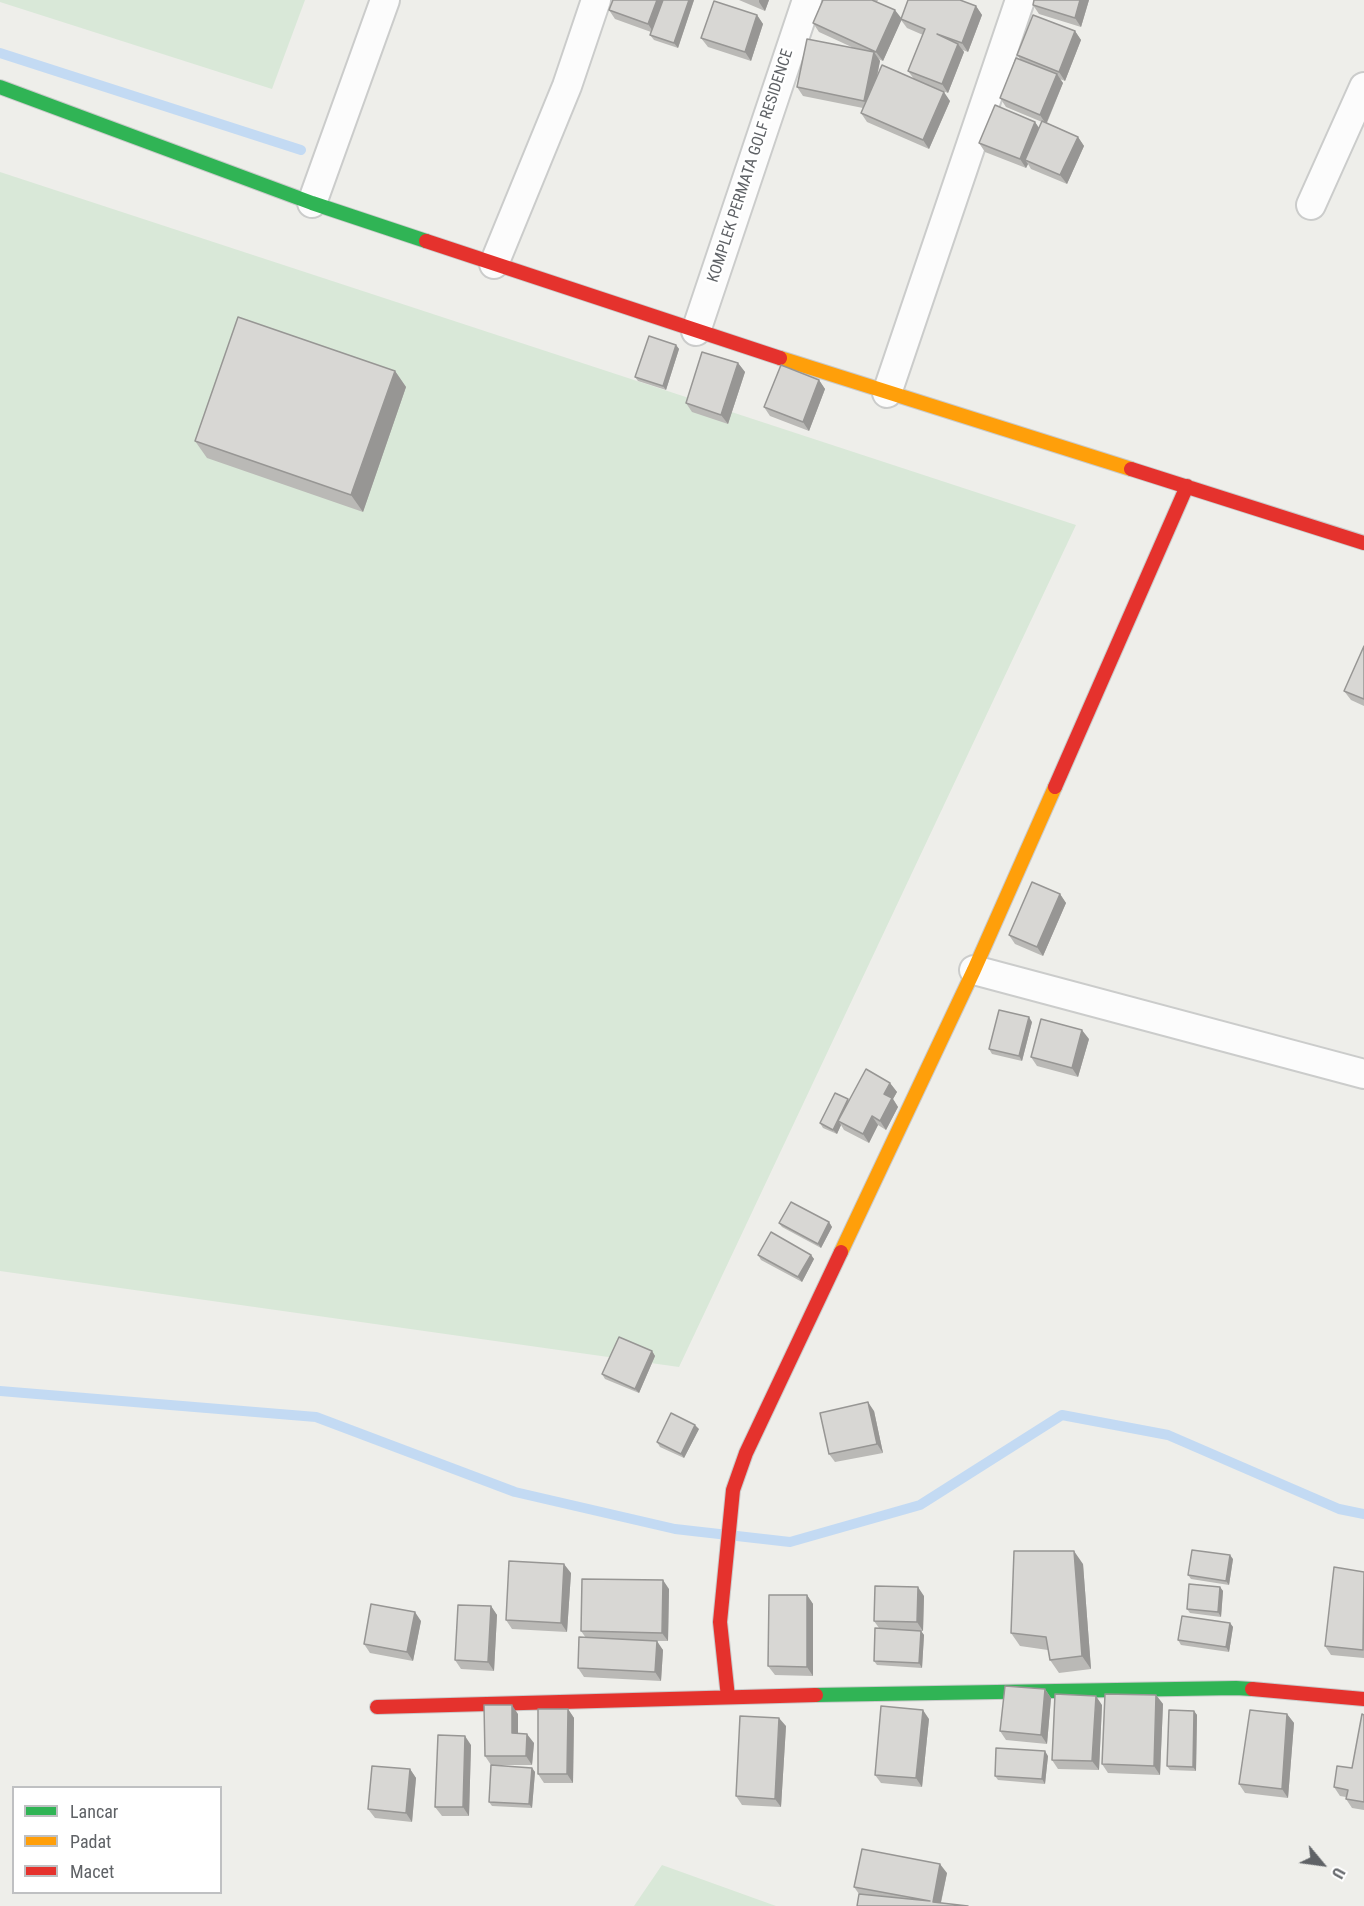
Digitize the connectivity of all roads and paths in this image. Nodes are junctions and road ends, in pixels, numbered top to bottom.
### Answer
1 (385, 0) edge
2 (596, 0) edge
3 (807, 0) edge
4 (1020, 0) edge
5 (0, 87) edge
6 (1364, 87) edge
7 (312, 203) junction
8 (1311, 205) dead end
9 (494, 264) junction
10 (696, 331) junction
11 (887, 393) junction
12 (1187, 486) junction
13 (1364, 543) edge
14 (974, 970) junction
15 (1364, 1074) edge
16 (728, 1697) junction
17 (1364, 1699) edge
18 (377, 1707) dead end

1 - 7 street
2 - 9 street
3 - 10 street, KOMPLEK PERMATA GOLF RESIDENCE
4 - 11 street
5 - 7 street
6 - 8 street
7 - 9 street
9 - 10 street
10 - 11 street
11 - 12 street
12 - 13 street
12 - 14 street
14 - 15 street
14 - 16 street
16 - 17 street
16 - 18 street

